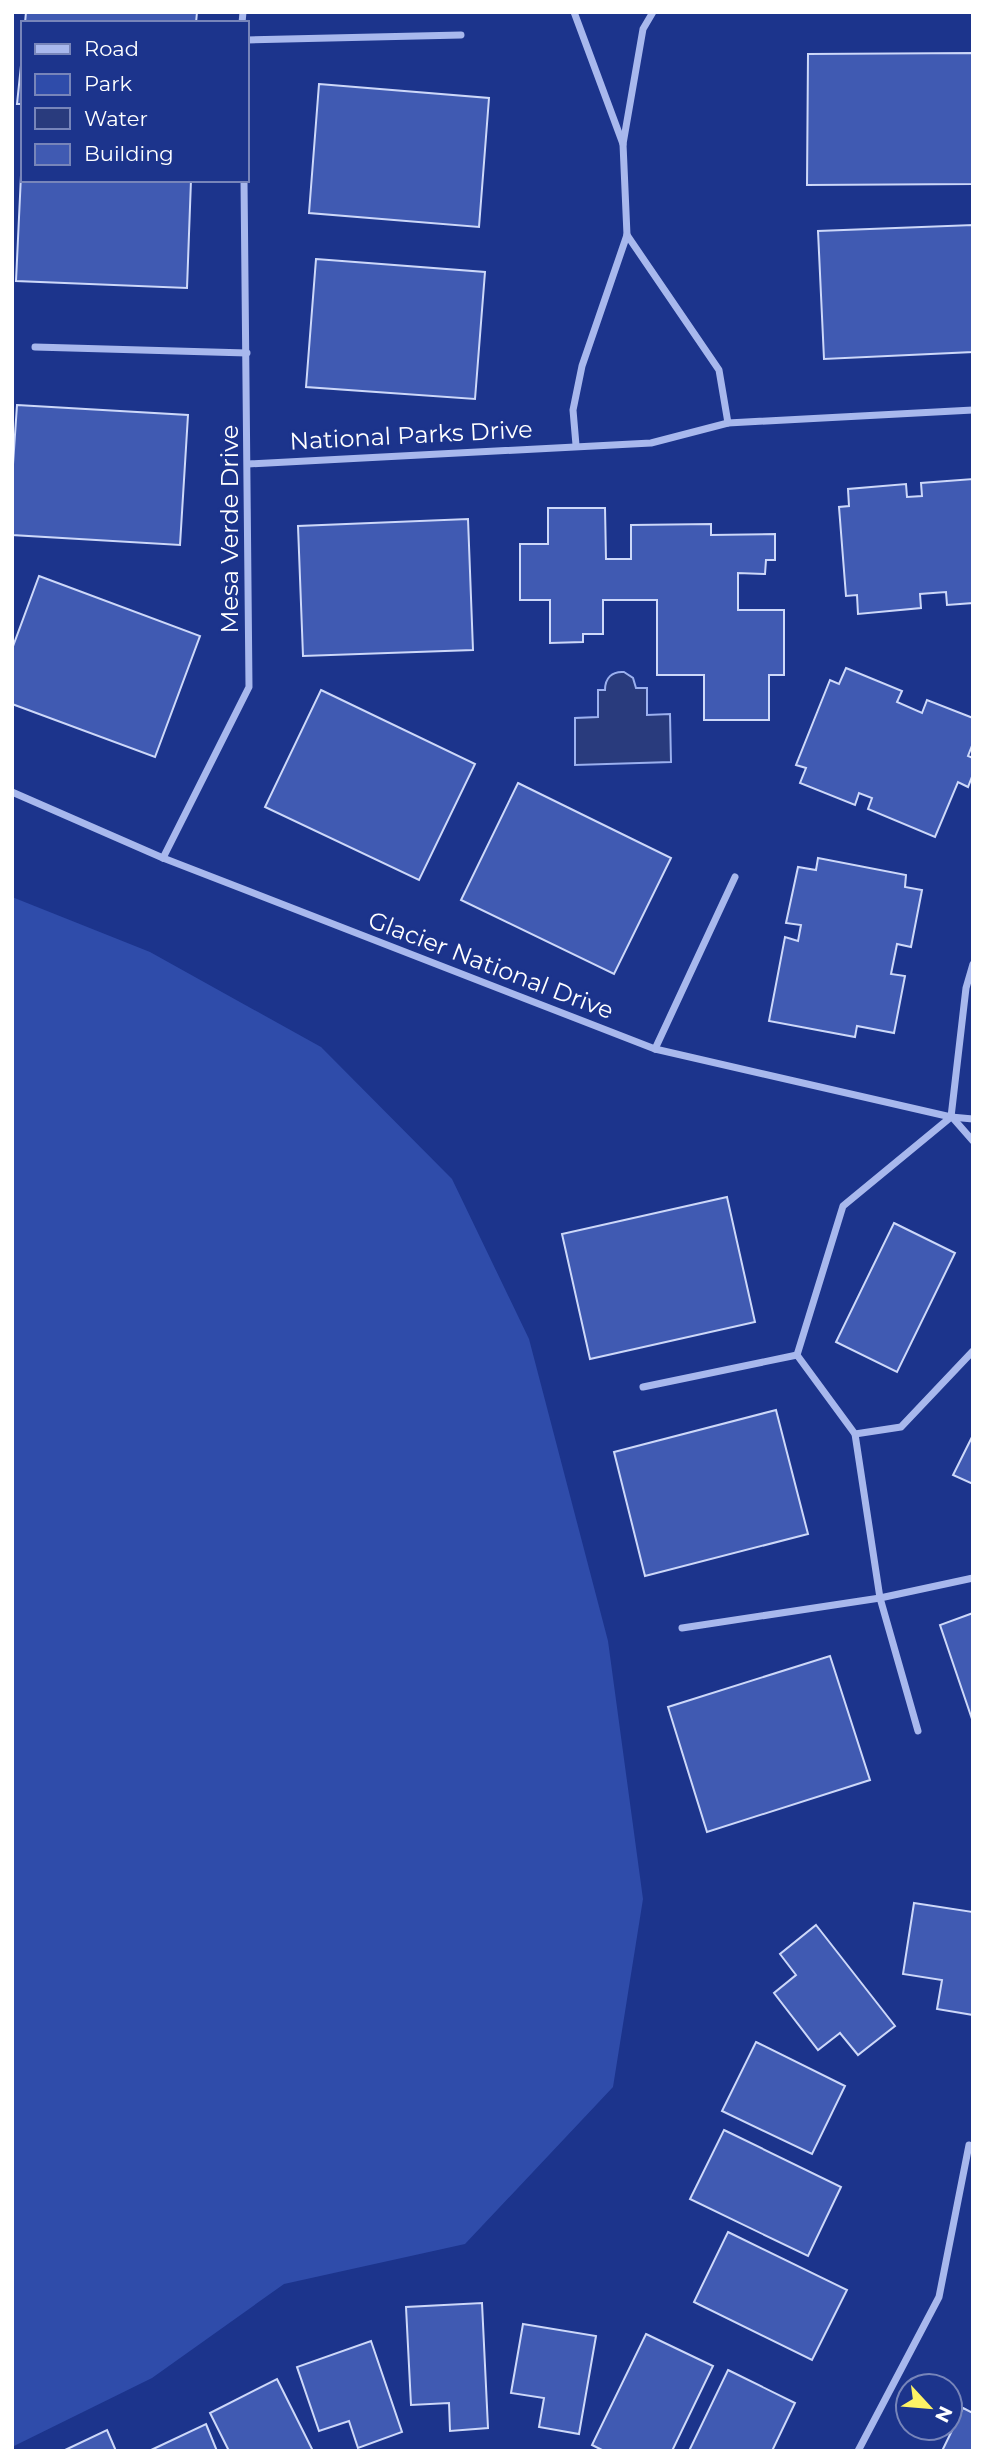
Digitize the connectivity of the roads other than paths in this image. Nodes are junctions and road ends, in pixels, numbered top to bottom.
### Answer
1 (574, 12) edge
2 (653, 12) edge
3 (461, 36) dead end
4 (248, 40) edge
5 (623, 144) junction
6 (244, 182) edge
7 (628, 235) junction
8 (35, 347) dead end
9 (247, 353) junction
10 (973, 410) edge
11 (728, 423) junction
12 (576, 445) junction
13 (248, 464) junction
14 (12, 792) edge
15 (163, 858) junction
16 (734, 877) dead end
17 (973, 964) edge
18 (655, 1049) junction
19 (951, 1117) junction
20 (973, 1119) edge
21 (973, 1141) edge
22 (973, 1352) edge
23 (797, 1355) junction
24 (643, 1387) dead end
25 (855, 1434) junction
26 (973, 1578) edge
27 (880, 1598) junction
28 (682, 1628) dead end
29 (918, 1731) dead end
30 (969, 2145) dead end
31 (858, 2451) edge

1 - 5 street
2 - 5 street
3 - 4 street
5 - 7 street
6 - 9 street, Mesa Verde Drive
7 - 11 street
7 - 12 street
8 - 9 street
9 - 13 street, Mesa Verde Drive
10 - 11 street, National Parks Drive
11 - 12 street, National Parks Drive
12 - 13 street, National Parks Drive
13 - 15 street, Mesa Verde Drive
14 - 15 street, Glacier National Drive
15 - 18 street, Glacier National Drive
16 - 18 street
17 - 19 street
18 - 19 street, Glacier National Drive
19 - 20 street, Glacier National Drive
19 - 21 street
19 - 23 street
22 - 25 street
23 - 24 street
23 - 25 street
25 - 27 street
26 - 27 street
27 - 28 street
27 - 29 street
30 - 31 street

